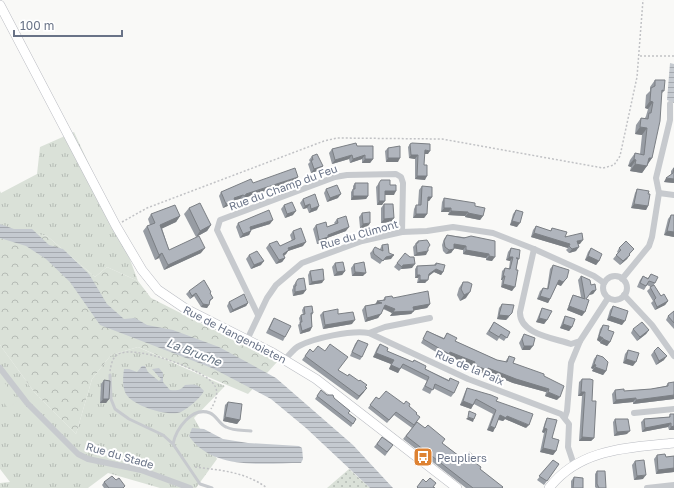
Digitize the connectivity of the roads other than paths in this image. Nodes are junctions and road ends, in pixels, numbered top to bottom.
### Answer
1 (0, 5) edge
2 (670, 104) dead end
3 (672, 119) edge
4 (659, 193) junction
5 (674, 195) edge
6 (402, 232) junction
7 (534, 249) junction
8 (622, 279) junction
9 (604, 283) junction
10 (624, 295) junction
11 (608, 298) junction
12 (258, 315) junction
13 (430, 318) dead end
14 (369, 333) junction
15 (247, 340) junction
16 (580, 341) junction
17 (674, 356) edge
18 (285, 359) junction
19 (0, 368) edge
20 (3, 375) edge
21 (110, 375) road end
22 (674, 409) edge
23 (634, 413) dead end
24 (565, 417) junction
25 (251, 431) dead end
26 (674, 443) edge
27 (173, 444) junction
28 (574, 465) junction
29 (674, 486) edge
30 (190, 488) edge
31 (212, 488) edge
32 (457, 488) edge
33 (549, 488) edge
34 (647, 488) edge

1 - 15 street, Rue de Hangenbieten
2 - 3 street
3 - 4 street
4 - 5 street
4 - 8 street
6 - 7 street, Rue du Climont
6 - 12 street, Rue du Climont
6 - 12 street, Rue du Champ du Feu
7 - 9 street, Rue du Climont
7 - 16 street
8 - 9 street
8 - 10 street
9 - 11 street
10 - 11 street
10 - 17 street
11 - 16 street
12 - 15 street, Rue du Climont
13 - 14 street, Rue de la Paix
14 - 18 street, Rue de la Paix
14 - 24 street, Rue de la Paix
15 - 18 street, Rue de Hangenbieten
16 - 24 street
18 - 32 street, Rue de Hangenbieten
19 - 20 street, Rue du Stade
20 - 30 street, Rue du Stade
21 - 27 lane
22 - 23 street
24 - 28 street
25 - 27 lane
26 - 28 street
27 - 31 lane
28 - 33 street
29 - 34 street

